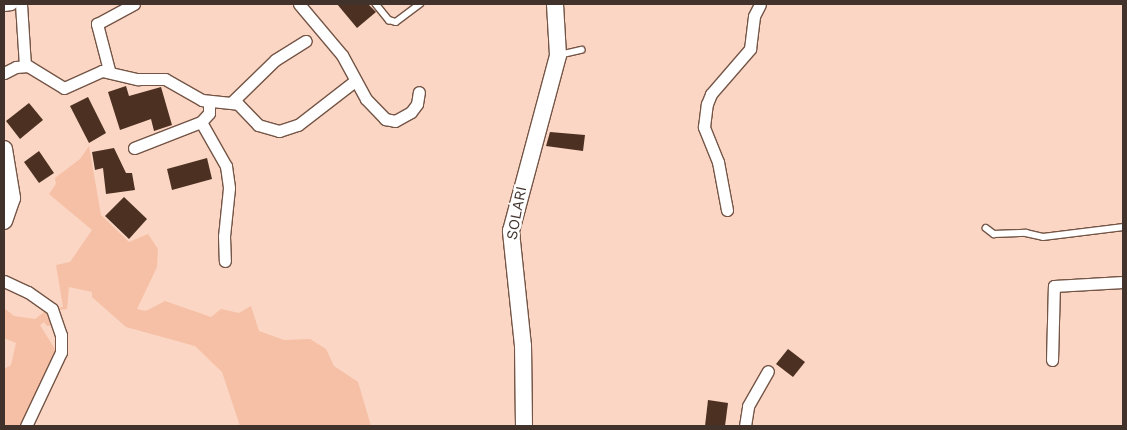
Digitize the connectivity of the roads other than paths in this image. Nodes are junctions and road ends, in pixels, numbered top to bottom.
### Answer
1 (11, 4) edge
2 (21, 4) edge
3 (134, 4) edge
4 (299, 4) edge
5 (376, 4) edge
6 (420, 4) edge
7 (556, 4) edge
8 (760, 4) edge
9 (4, 5) edge
10 (306, 41) dead end
11 (581, 50) dead end
12 (558, 55) junction
13 (25, 66) junction
14 (5, 69) edge
15 (108, 70) junction
16 (355, 81) junction
17 (419, 92) dead end
18 (209, 102) junction
19 (232, 102) junction
20 (201, 122) junction
21 (134, 148) dead end
22 (4, 149) edge
23 (727, 210) dead end
24 (4, 222) edge
25 (1123, 227) edge
26 (986, 228) dead end
27 (225, 261) dead end
28 (4, 281) edge
29 (1123, 282) edge
30 (1052, 360) dead end
31 (768, 371) dead end
32 (26, 426) edge
33 (524, 426) edge
34 (744, 426) edge

1 - 9 street
2 - 13 street
3 - 15 street
4 - 16 street
5 - 6 lane
7 - 12 street, SOLARI
8 - 23 street
10 - 19 street
11 - 12 lane
12 - 33 street, SOLARI
13 - 14 street
13 - 15 street
15 - 18 street
16 - 17 street
16 - 19 street
18 - 19 street
18 - 20 street
20 - 21 street
20 - 27 street
22 - 24 street
25 - 26 lane
28 - 32 street
29 - 30 street
31 - 34 street

